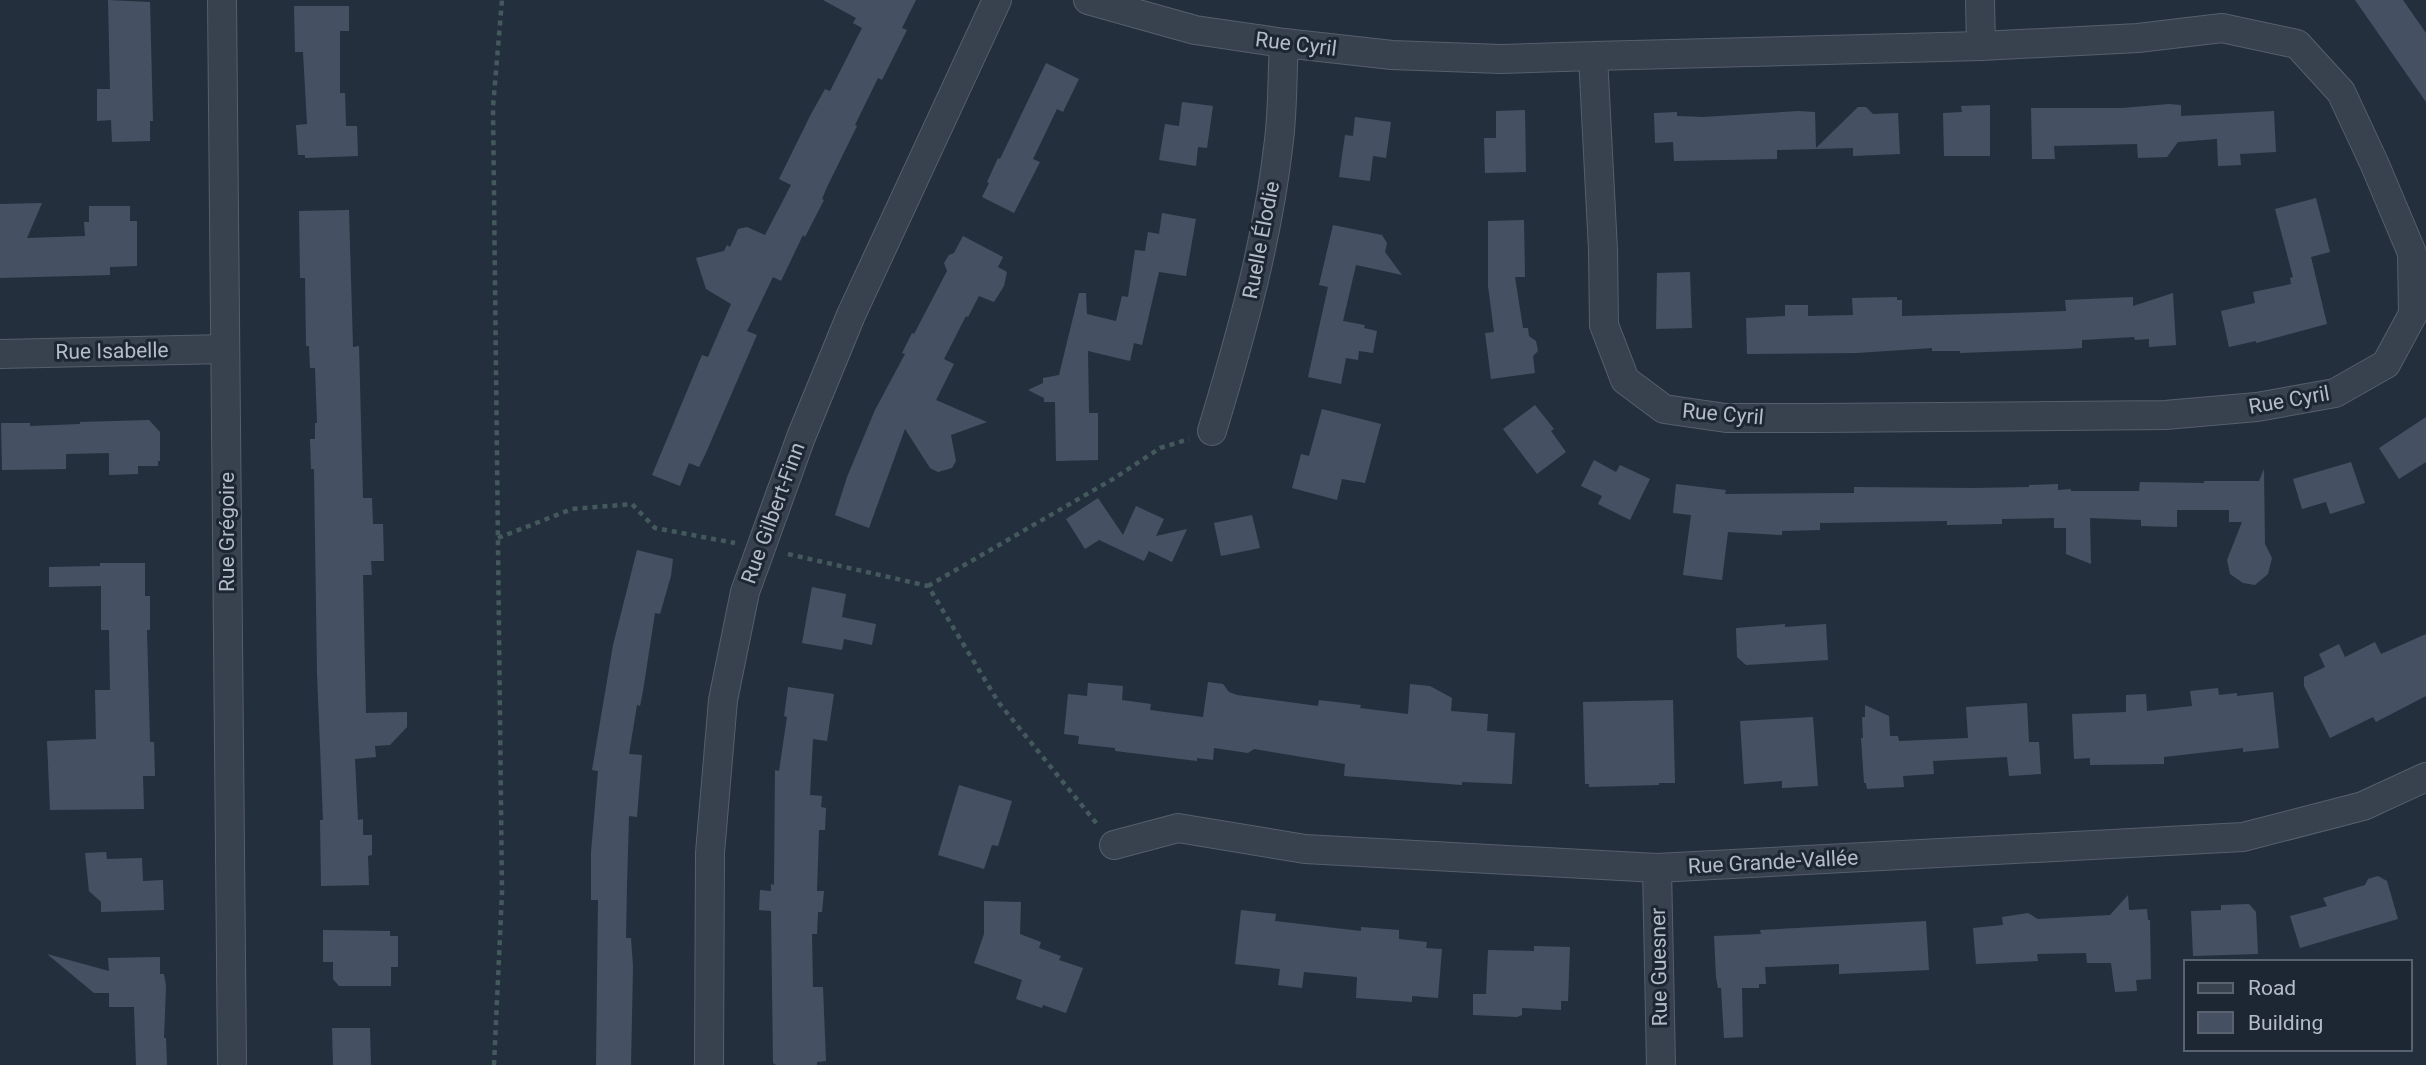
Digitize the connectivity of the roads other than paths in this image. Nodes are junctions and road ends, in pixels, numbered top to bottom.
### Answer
1 (222, 0) edge
2 (997, 0) edge
3 (1088, 0) edge
4 (1980, 0) edge
5 (1284, 43) junction
6 (1981, 46) junction
7 (1593, 56) junction
8 (225, 349) junction
9 (0, 354) edge
10 (1212, 431) road end
11 (2426, 777) edge
12 (1114, 845) road end
13 (1657, 868) junction
14 (232, 1065) edge
15 (709, 1065) edge
16 (1661, 1065) edge

1 - 8 street, Rue Grégoire
2 - 15 street, Rue Gilbert-Finn
3 - 5 street, Rue Cyril
4 - 6 street
5 - 7 street, Rue Cyril
5 - 10 street, Ruelle Élodie
6 - 7 street, Rue Cyril
6 - 7 street, Rue Cyril
8 - 9 street, Rue Isabelle
8 - 14 street, Rue Grégoire
11 - 13 street, Rue Grande-Vallée
12 - 13 street, Rue Grande-Vallée
13 - 16 street, Rue Guesner

